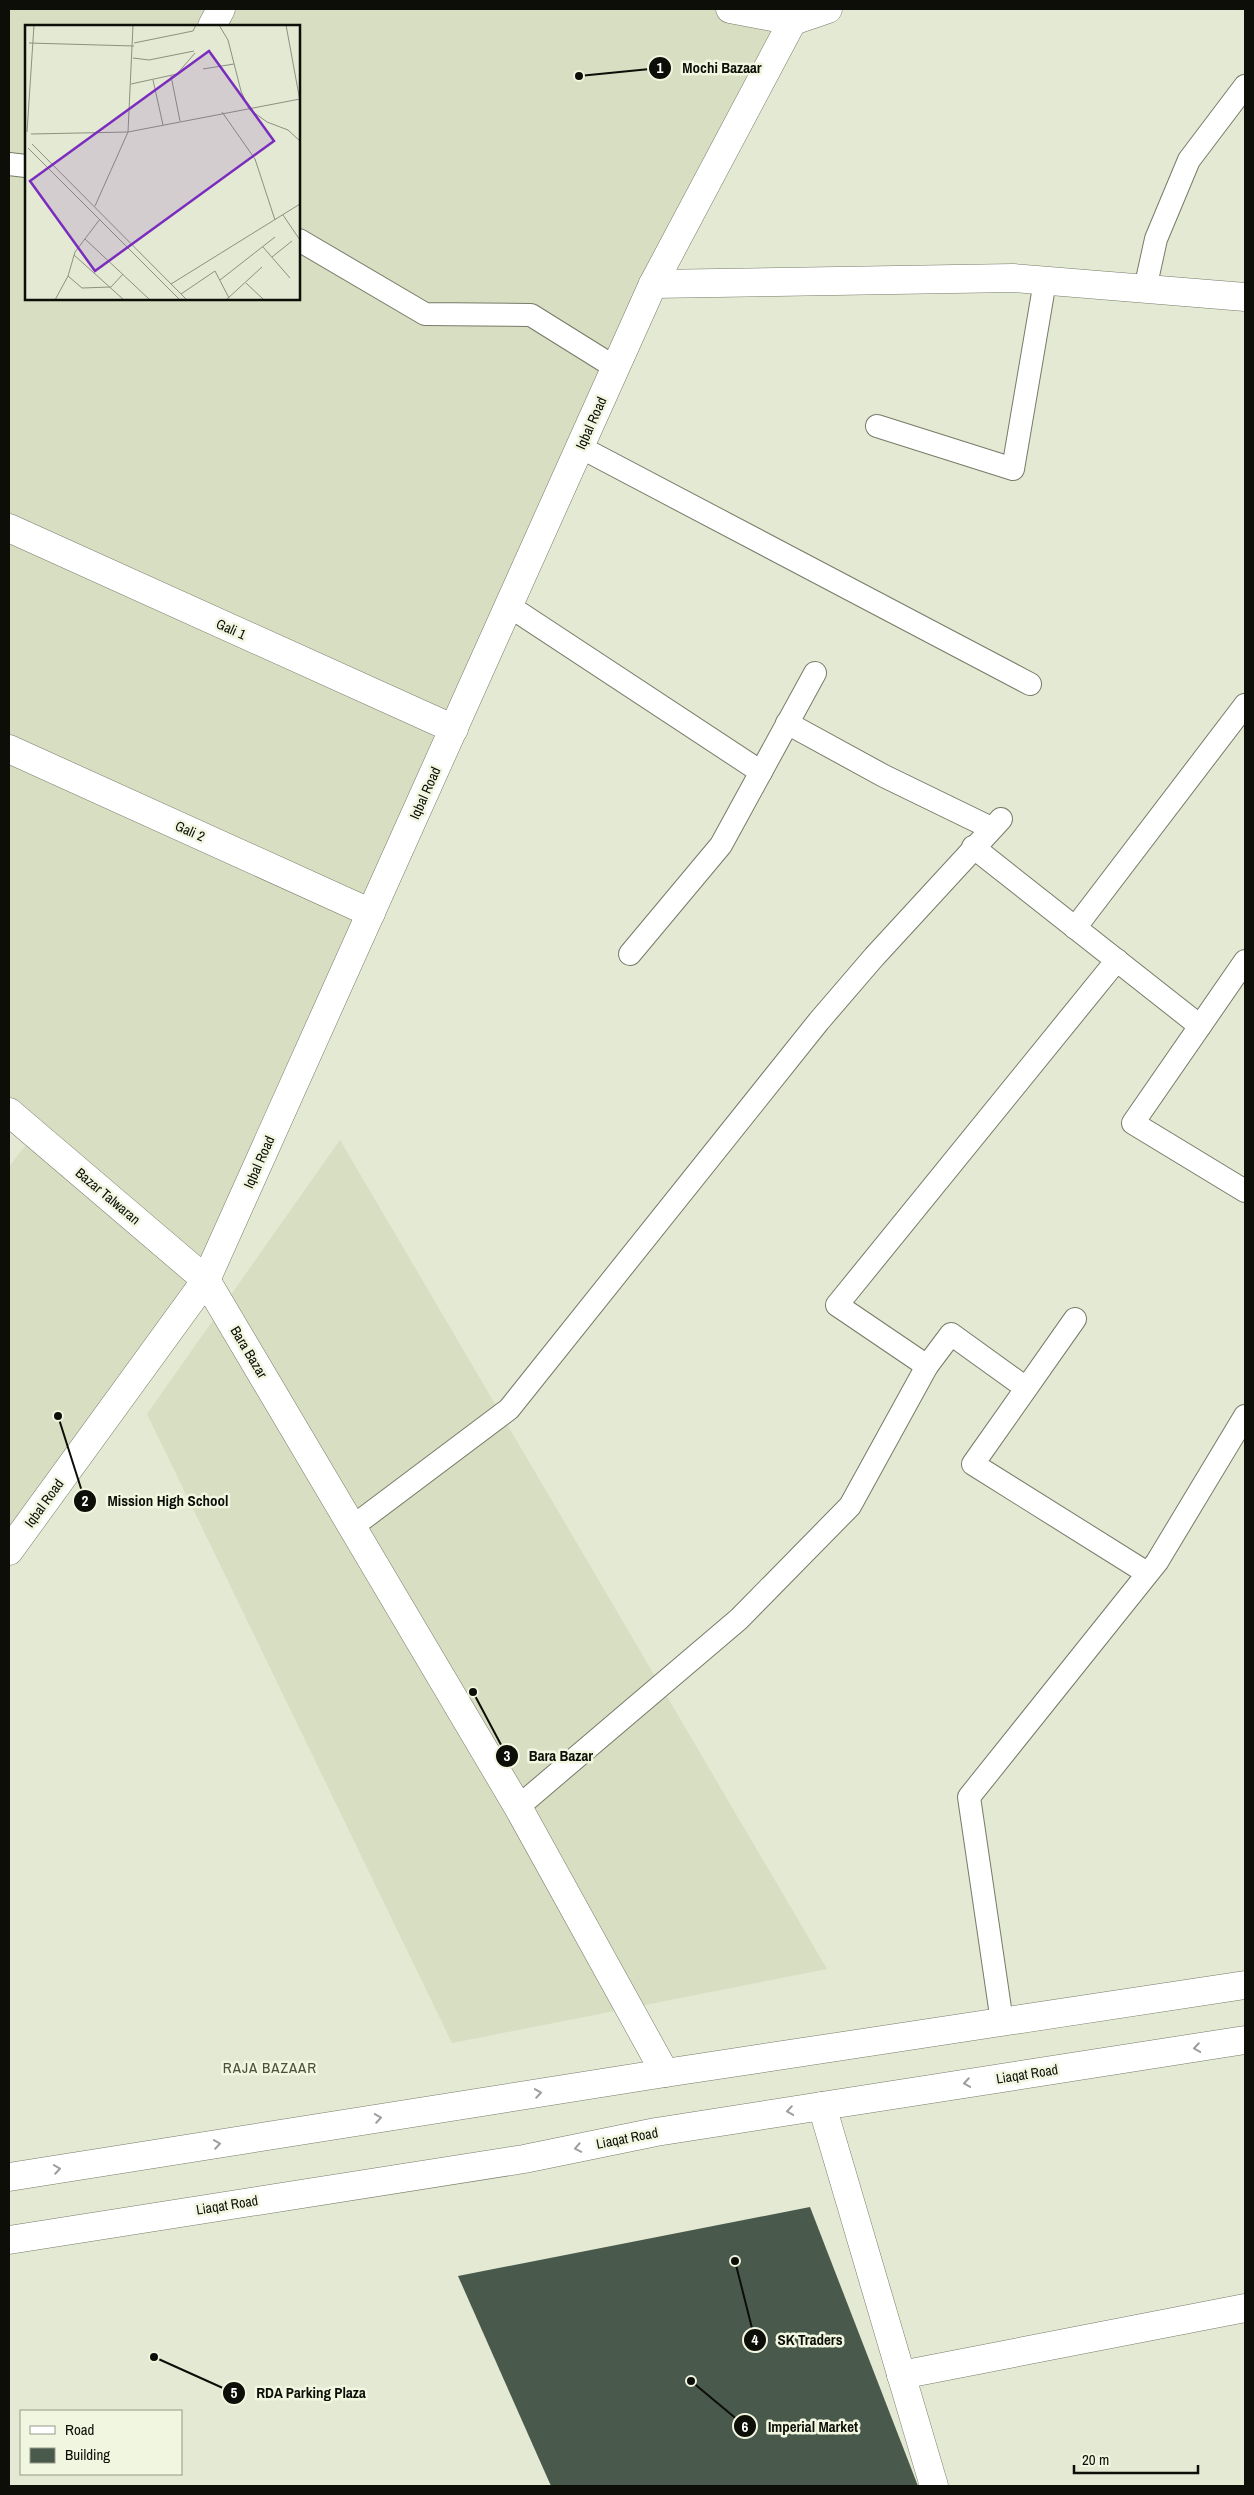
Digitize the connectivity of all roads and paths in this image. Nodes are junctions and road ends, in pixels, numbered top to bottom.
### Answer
1 (221, 9) edge
2 (730, 9) edge
3 (828, 9) edge
4 (796, 15) edge
5 (213, 25) edge
6 (1245, 86) edge
7 (9, 164) edge
8 (25, 166) edge
9 (300, 241) edge
10 (1045, 281) junction
11 (653, 284) junction
12 (1145, 289) junction
13 (1245, 297) edge
14 (616, 368) junction
15 (877, 426) dead end
16 (580, 447) junction
17 (9, 528) edge
18 (509, 606) junction
19 (815, 673) dead end
20 (1030, 684) dead end
21 (1245, 705) edge
22 (787, 723) junction
23 (454, 729) junction
24 (9, 748) edge
25 (761, 772) junction
26 (973, 847) junction
27 (371, 913) junction
28 (1075, 928) junction
29 (630, 954) dead end
30 (1116, 960) junction
31 (1245, 961) edge
32 (1200, 1026) junction
33 (9, 1112) edge
34 (1245, 1191) edge
35 (206, 1280) junction
36 (1074, 1319) dead end
37 (927, 1366) junction
38 (1026, 1388) junction
39 (1245, 1416) edge
40 (352, 1527) junction
41 (9, 1551) edge
42 (1147, 1573) junction
43 (518, 1807) junction
44 (1245, 1985) edge
45 (1002, 2022) junction
46 (1245, 2040) edge
47 (665, 2072) junction
48 (822, 2106) junction
49 (9, 2177) edge
50 (9, 2240) edge
51 (1245, 2308) edge
52 (901, 2375) junction
53 (934, 2486) edge

1 - 5 street
2 - 4 street
3 - 4 street
4 - 11 street, Iqbal Road
6 - 12 lane
7 - 8 lane
9 - 14 lane
10 - 11 street
10 - 12 street
10 - 15 lane
11 - 14 street, Iqbal Road
12 - 13 street
14 - 16 street, Iqbal Road
16 - 18 street, Iqbal Road
16 - 20 lane
17 - 23 street, Gali 1
18 - 23 street, Iqbal Road
18 - 25 lane
19 - 22 lane
21 - 28 lane
22 - 25 lane
22 - 26 lane
23 - 27 street, Iqbal Road
24 - 27 street, Gali 2
25 - 29 lane
26 - 28 lane
26 - 40 lane
27 - 35 street, Iqbal Road
28 - 30 lane
30 - 32 lane
30 - 37 lane
31 - 32 lane
32 - 34 lane
33 - 35 street, Bazar Talwaran
35 - 40 street, Bara Bazar
35 - 41 street, Iqbal Road
36 - 38 lane
37 - 38 lane
37 - 43 lane
38 - 42 lane
39 - 42 lane
40 - 43 street, Bara Bazar
42 - 45 lane
43 - 47 street, Bara Bazar
44 - 45 street
45 - 47 street
46 -> 48 street, Liaqat Road
49 -> 47 street
48 -> 50 street, Liaqat Road
48 - 52 street
51 - 52 street
52 - 53 street

